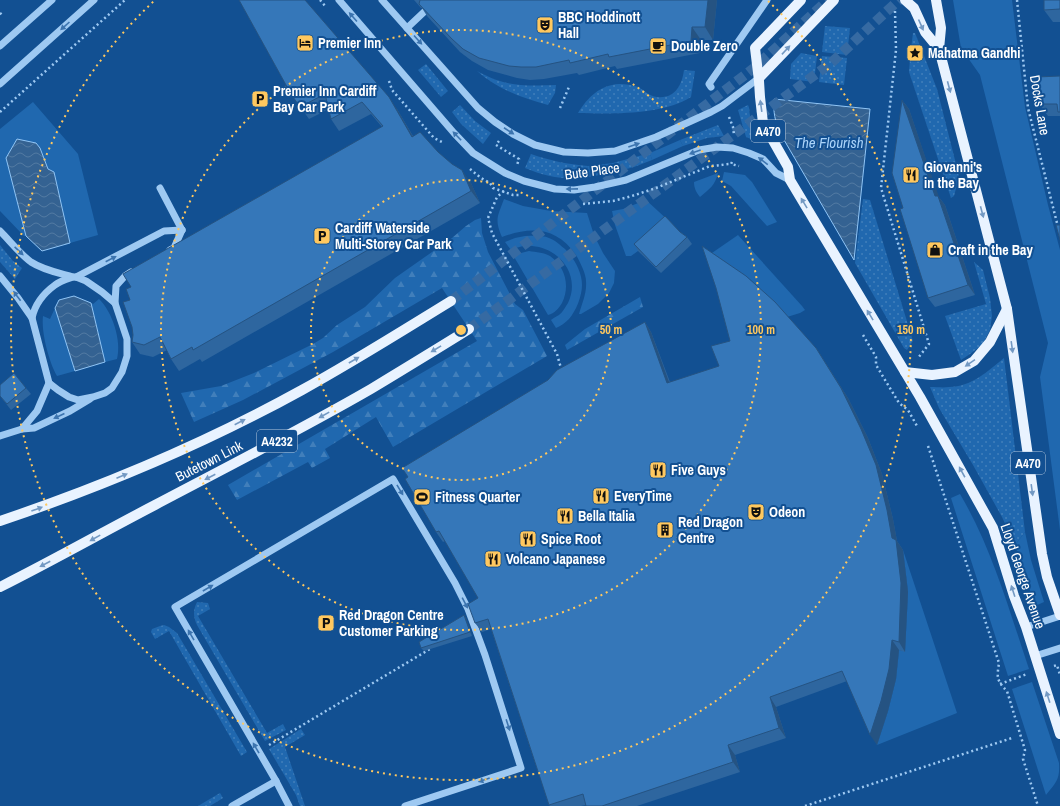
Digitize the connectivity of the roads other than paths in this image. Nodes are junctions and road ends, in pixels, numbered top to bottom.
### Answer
1 (52, 0) edge
2 (94, 0) edge
3 (339, 0) edge
4 (382, 0) edge
5 (767, 0) edge
6 (801, 0) edge
7 (834, 0) edge
8 (905, 0) edge
9 (936, 0) edge
10 (424, 12) edge
11 (407, 28) junction
12 (0, 46) edge
13 (939, 49) junction
14 (759, 78) junction
15 (0, 84) edge
16 (711, 87) dead end
17 (790, 180) junction
18 (160, 188) dead end
19 (182, 230) junction
20 (0, 231) edge
21 (163, 254) edge
22 (136, 270) edge
23 (0, 276) edge
24 (74, 277) junction
25 (451, 301) tunnel mouth
26 (115, 303) junction
27 (1007, 309) junction
28 (32, 318) junction
29 (469, 329) tunnel mouth
30 (905, 372) junction
31 (49, 382) junction
32 (93, 397) junction
33 (22, 429) junction
34 (0, 436) edge
35 (0, 521) edge
36 (0, 587) edge
37 (1060, 616) edge
38 (1026, 628) junction
39 (1060, 648) edge
40 (1035, 656) junction
41 (1060, 734) edge
42 (276, 781) junction
43 (232, 806) edge
44 (289, 806) edge
45 (405, 806) edge

1 - 12 street
2 -> 15 street
17 -> 3 street, Bute Place
4 - 11 street, Bute Place
5 - 16 street
6 - 14 main road
14 -> 7 main road
8 -> 13 main road, A470
9 - 13 main road
10 - 11 street
11 -> 14 street, Bute Place
13 -> 27 main road, A470
17 -> 14 main road, A470
30 -> 17 main road, A470
18 - 19 street
19 - 21 street
24 -> 19 street
20 -> 24 street
22 - 26 street
28 -> 23 street
24 - 26 street
24 - 28 street
35 -> 25 main road, Butetown Link / A4232
26 - 32 street
27 -> 30 main road
27 -> 37 main road, Lloyd George Avenue / A470
28 - 31 street
29 -> 36 main road, Butetown Link / A4232
38 -> 30 main road, Lloyd George Avenue / A470
31 - 32 street
31 - 33 street
32 -> 33 street
33 - 34 street
37 - 38 street
38 - 40 main road, Lloyd George Avenue / A470
39 - 40 street
41 -> 40 main road, Lloyd George Avenue / A470
42 - 43 street
42 - 44 street
42 -> 45 street

